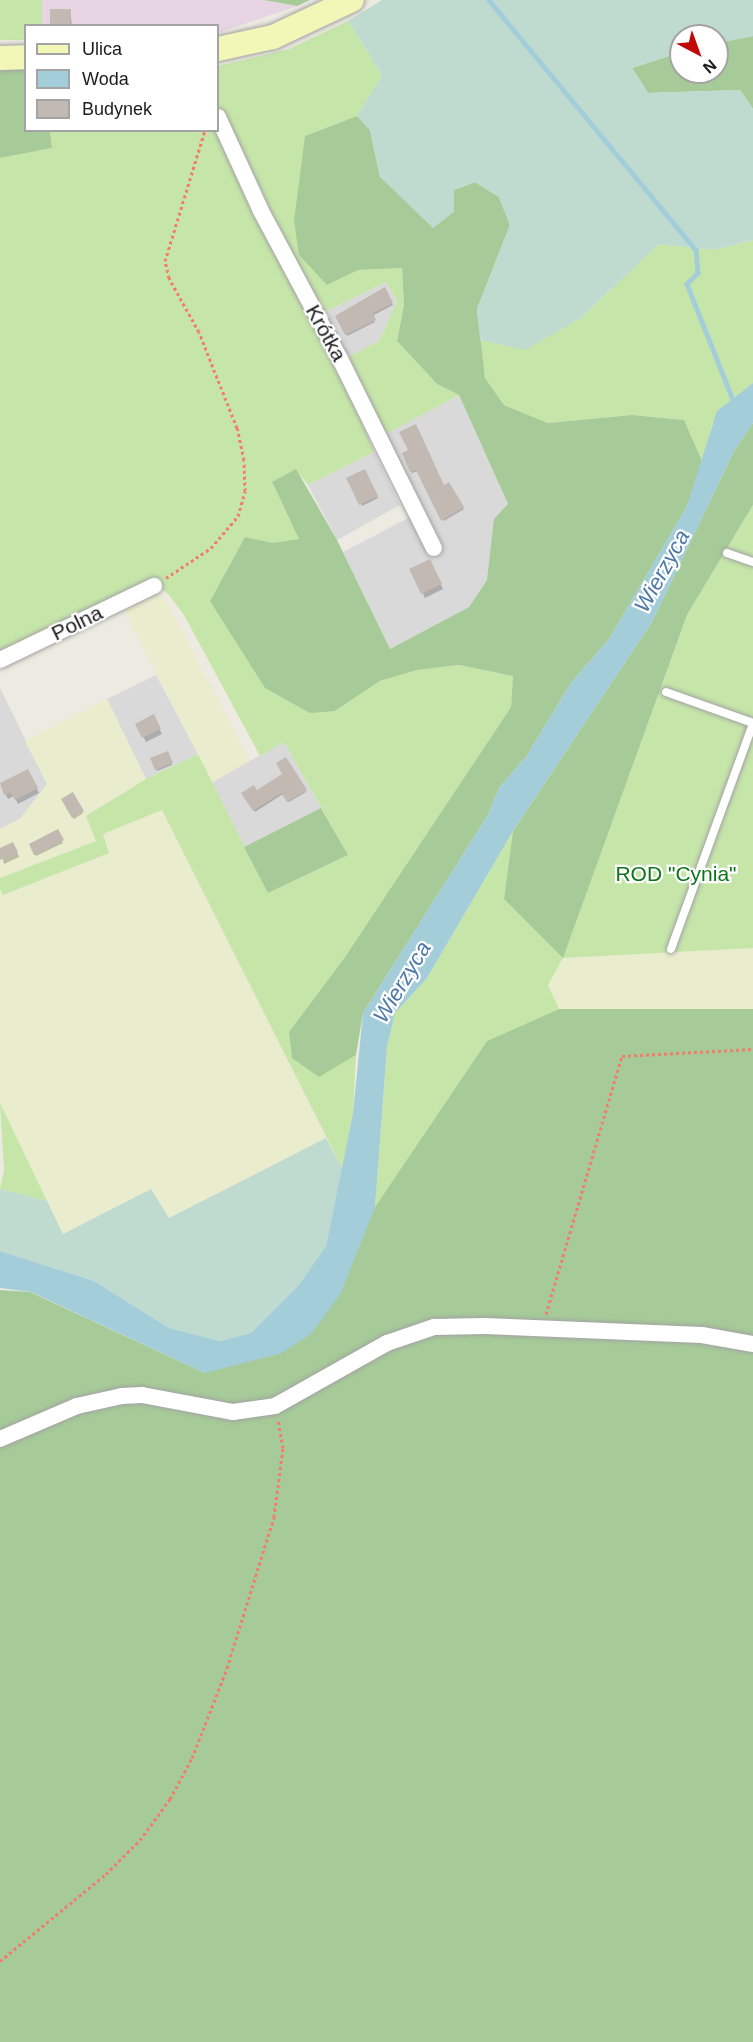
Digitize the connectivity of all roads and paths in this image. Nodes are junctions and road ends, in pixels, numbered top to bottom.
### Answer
1 (352, 0) edge
2 (219, 49) edge
3 (24, 57) edge
4 (0, 58) edge
5 (219, 119) edge
6 (204, 132) edge
7 (434, 548) dead end
8 (727, 553) dead end
9 (753, 562) edge
10 (154, 586) joint
11 (0, 660) edge
12 (666, 692) dead end
13 (753, 724) edge
14 (671, 949) dead end
15 (753, 1049) edge
16 (542, 1328) junction
17 (753, 1344) edge
18 (275, 1406) junction
19 (0, 1439) edge
20 (0, 1961) edge

1 - 2 street
3 - 4 street
5 - 7 street, Krótka
6 - 10 path
8 - 9 lane
10 - 11 street, Polna
12 - 13 lane
13 - 14 lane
15 - 16 path
16 - 17 street
16 - 18 street
18 - 19 street
18 - 20 path

